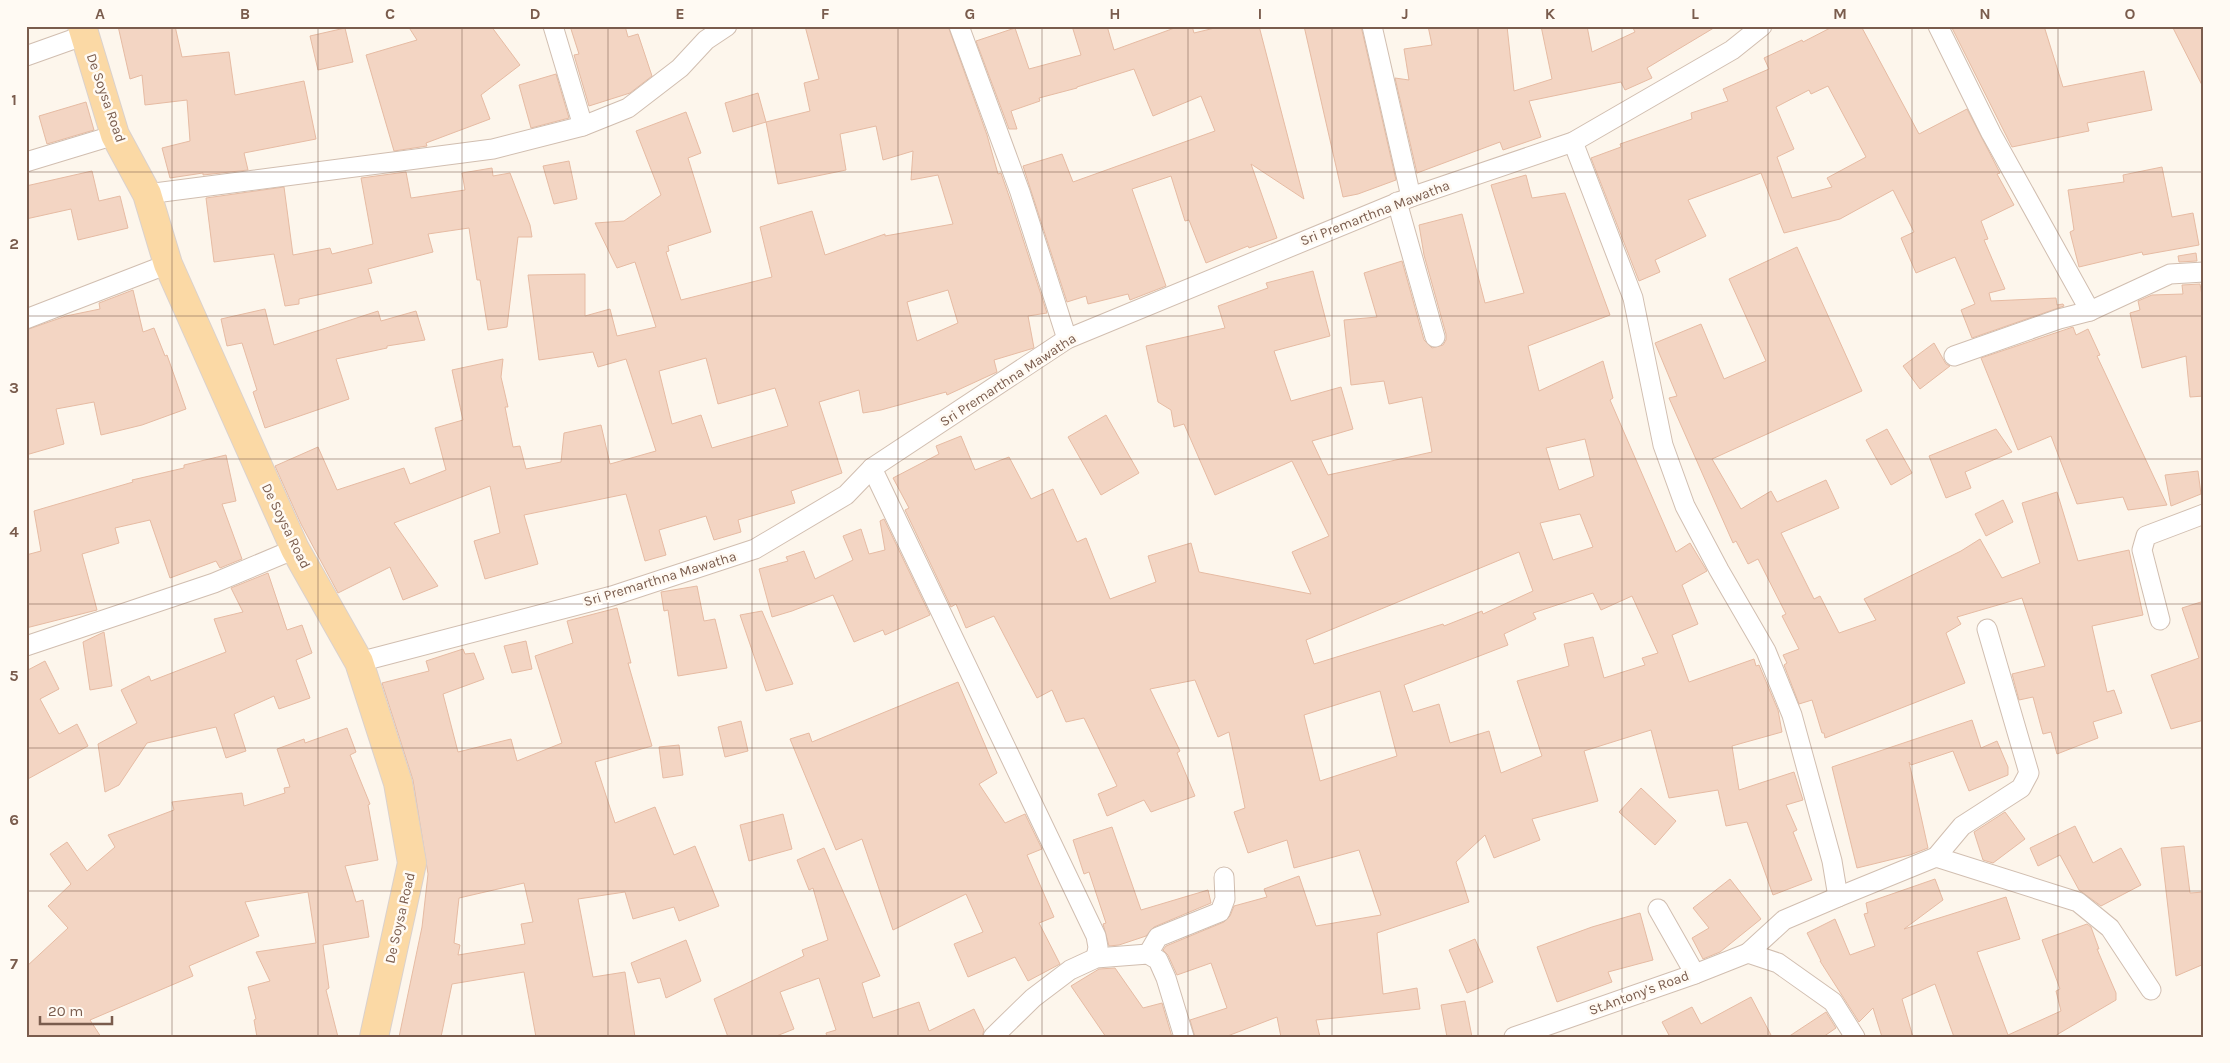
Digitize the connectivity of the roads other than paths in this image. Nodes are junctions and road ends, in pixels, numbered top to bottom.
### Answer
1 (553, 26) edge
2 (727, 26) edge
3 (959, 26) edge
4 (1372, 26) edge
5 (1762, 26) edge
6 (1938, 26) edge
7 (83, 31) edge
8 (26, 56) edge
9 (584, 126) junction
10 (115, 135) junction
11 (1573, 142) junction
12 (26, 162) edge
13 (147, 194) junction
14 (1404, 200) junction
15 (168, 264) junction
16 (2204, 272) edge
17 (2090, 311) junction
18 (26, 319) edge
19 (1435, 337) dead end
20 (1067, 339) junction
21 (1954, 356) dead end
22 (872, 468) junction
23 (2204, 514) edge
24 (295, 549) junction
25 (2160, 620) dead end
26 (1988, 629) dead end
27 (26, 646) edge
28 (359, 662) junction
29 (1936, 857) junction
30 (1224, 877) dead end
31 (1838, 897) junction
32 (1658, 909) dead end
33 (1748, 953) junction
34 (1148, 954) junction
35 (1096, 958) junction
36 (1695, 974) junction
37 (2151, 990) dead end
38 (374, 1037) edge
39 (993, 1037) edge
40 (1184, 1037) edge
41 (1514, 1037) edge
42 (1855, 1037) edge

1 - 9 street
2 - 9 street
3 - 20 street
4 - 14 street
5 - 11 street, Sri Premarthna Mawatha
6 - 17 street
7 - 8 street
7 - 10 main road, De Soysa Road
9 - 13 street
10 - 12 street
10 - 13 main road, De Soysa Road
11 - 14 street, Sri Premarthna Mawatha
11 - 31 street
13 - 15 main road, De Soysa Road
14 - 19 street
14 - 20 street, Sri Premarthna Mawatha
15 - 18 street
15 - 24 main road, De Soysa Road
16 - 17 street
17 - 21 street
20 - 22 street, Sri Premarthna Mawatha
22 - 28 street, Sri Premarthna Mawatha
22 - 35 street
23 - 25 street
24 - 27 street
24 - 28 main road, De Soysa Road
26 - 29 street
28 - 38 main road, De Soysa Road
29 - 31 street
29 - 37 street
30 - 34 street
31 - 33 street
32 - 36 street, St.Antony's Road
33 - 36 street, St.Antony's Road
33 - 42 street
34 - 35 street
34 - 40 street
35 - 39 street
36 - 41 street, St.Antony's Road

